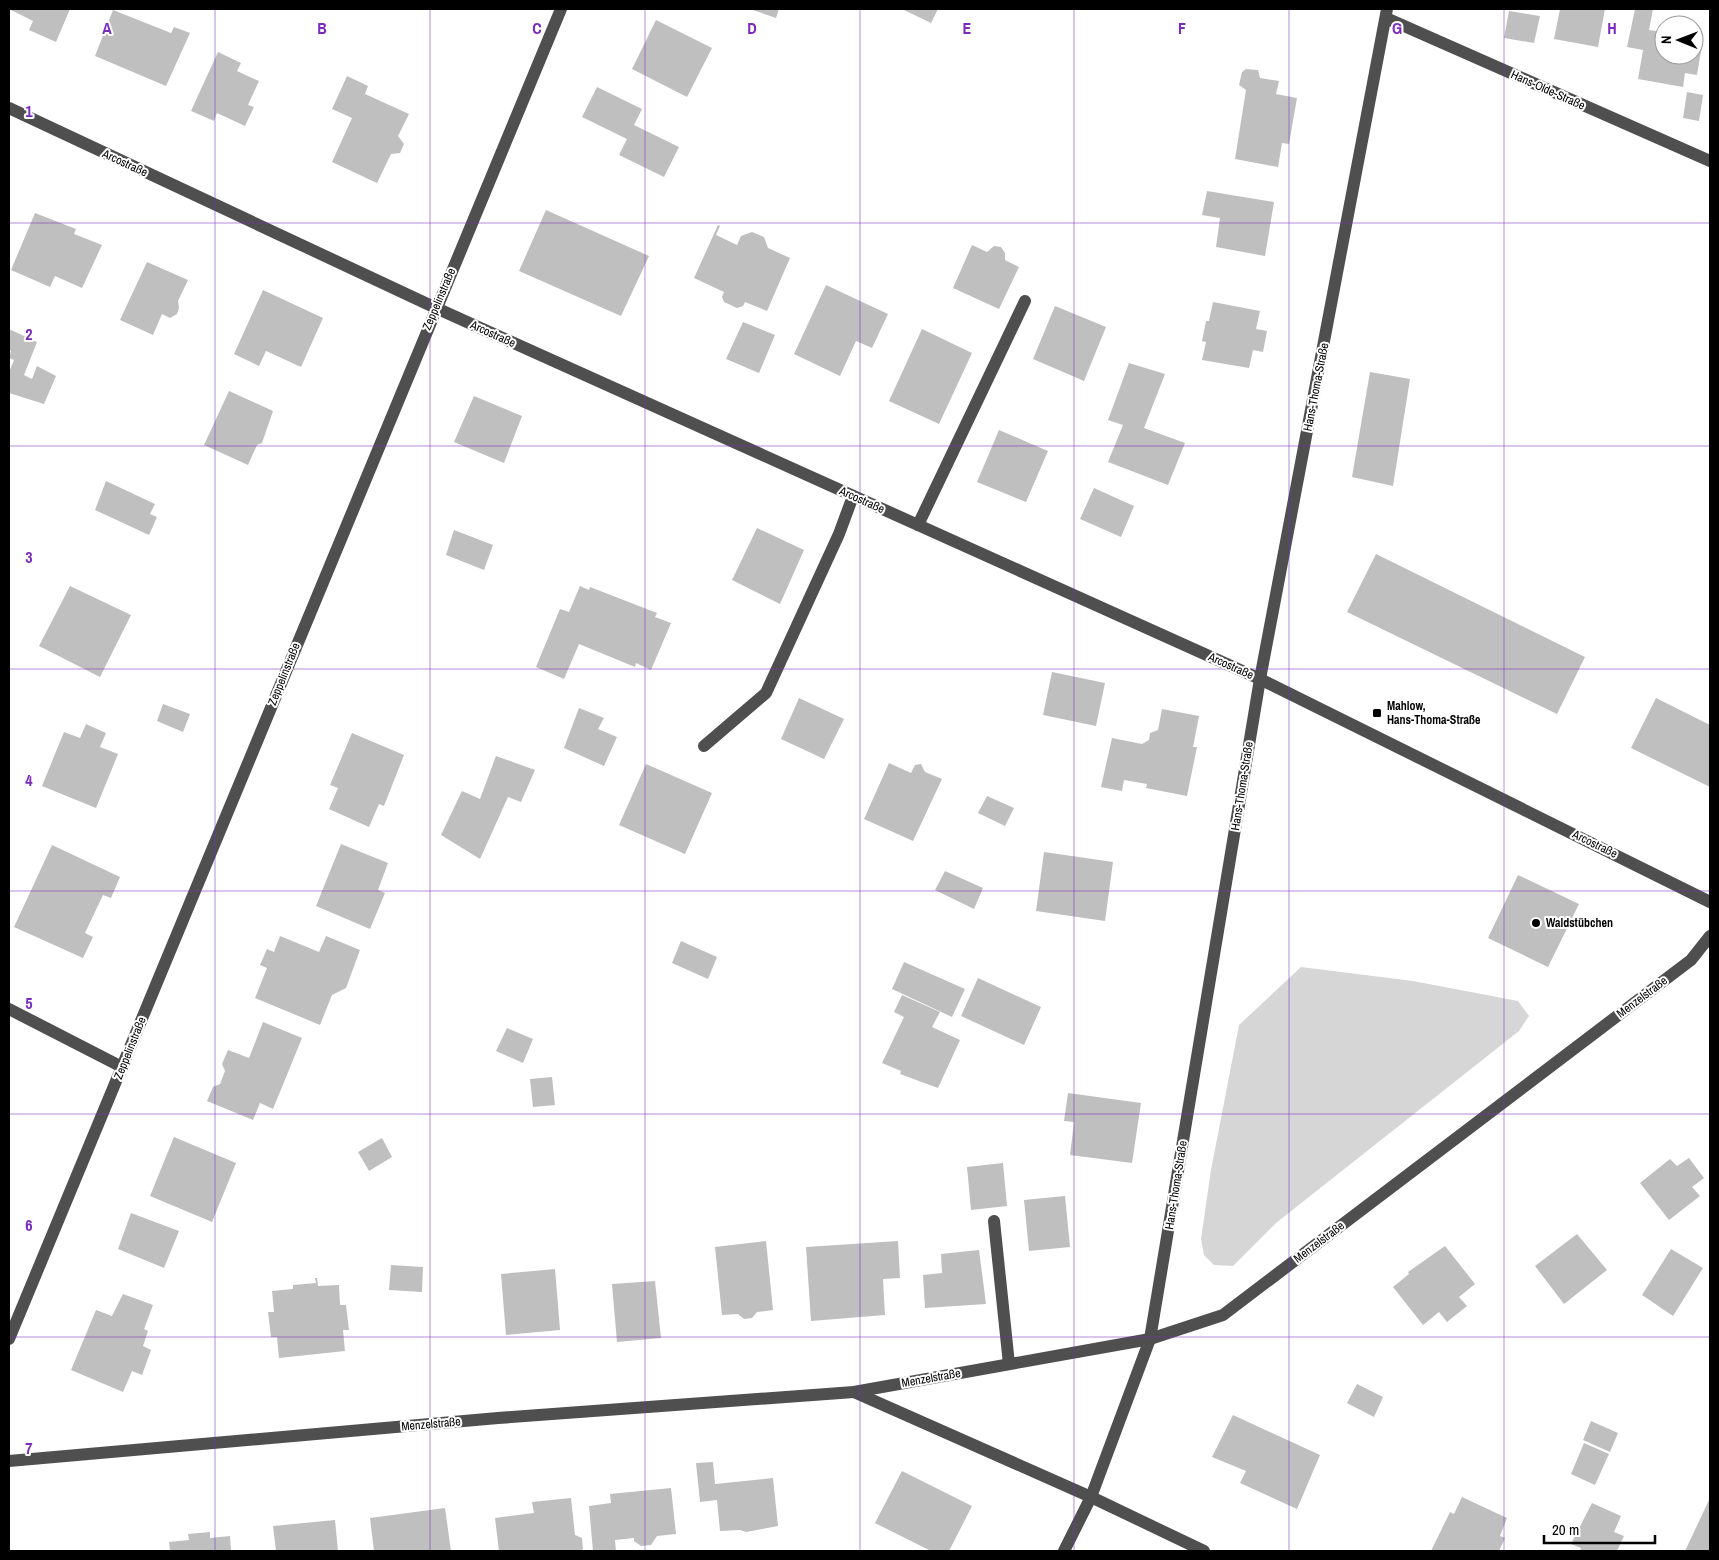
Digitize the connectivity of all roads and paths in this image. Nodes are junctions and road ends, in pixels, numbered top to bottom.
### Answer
1 (561, 9) edge
2 (1387, 13) edge
3 (9, 108) edge
4 (1710, 161) edge
5 (1025, 302) dead end
6 (436, 308) junction
7 (853, 496) junction
8 (918, 525) junction
9 (1260, 679) junction
10 (704, 746) dead end
11 (1710, 902) edge
12 (1710, 936) edge
13 (9, 1009) edge
14 (122, 1067) junction
15 (994, 1221) dead end
16 (9, 1339) edge
17 (1150, 1339) junction
18 (1009, 1364) junction
19 (854, 1392) junction
20 (9, 1461) edge
21 (1092, 1497) junction
22 (1064, 1551) edge
23 (1204, 1551) edge

1 - 6 street, Zeppelinstraße
2 - 4 street, Hans-Olde-Straße
2 - 9 street, Hans-Thoma-Straße
3 - 6 street, Arcostraße
5 - 8 street
6 - 7 street, Arcostraße
6 - 14 street, Zeppelinstraße
7 - 8 street, Arcostraße
7 - 10 street
8 - 9 street, Arcostraße
9 - 11 street, Arcostraße
9 - 17 street, Hans-Thoma-Straße
12 - 17 street, Menzelstraße
13 - 14 street
14 - 16 street, Zeppelinstraße
15 - 18 street
17 - 18 street, Menzelstraße
17 - 21 street, Hans-Thoma-Straße
18 - 19 street, Menzelstraße
19 - 20 street, Menzelstraße
19 - 21 street, Menzelstraße
21 - 22 street, Hans-Thoma-Straße
21 - 23 street, Menzelstraße

